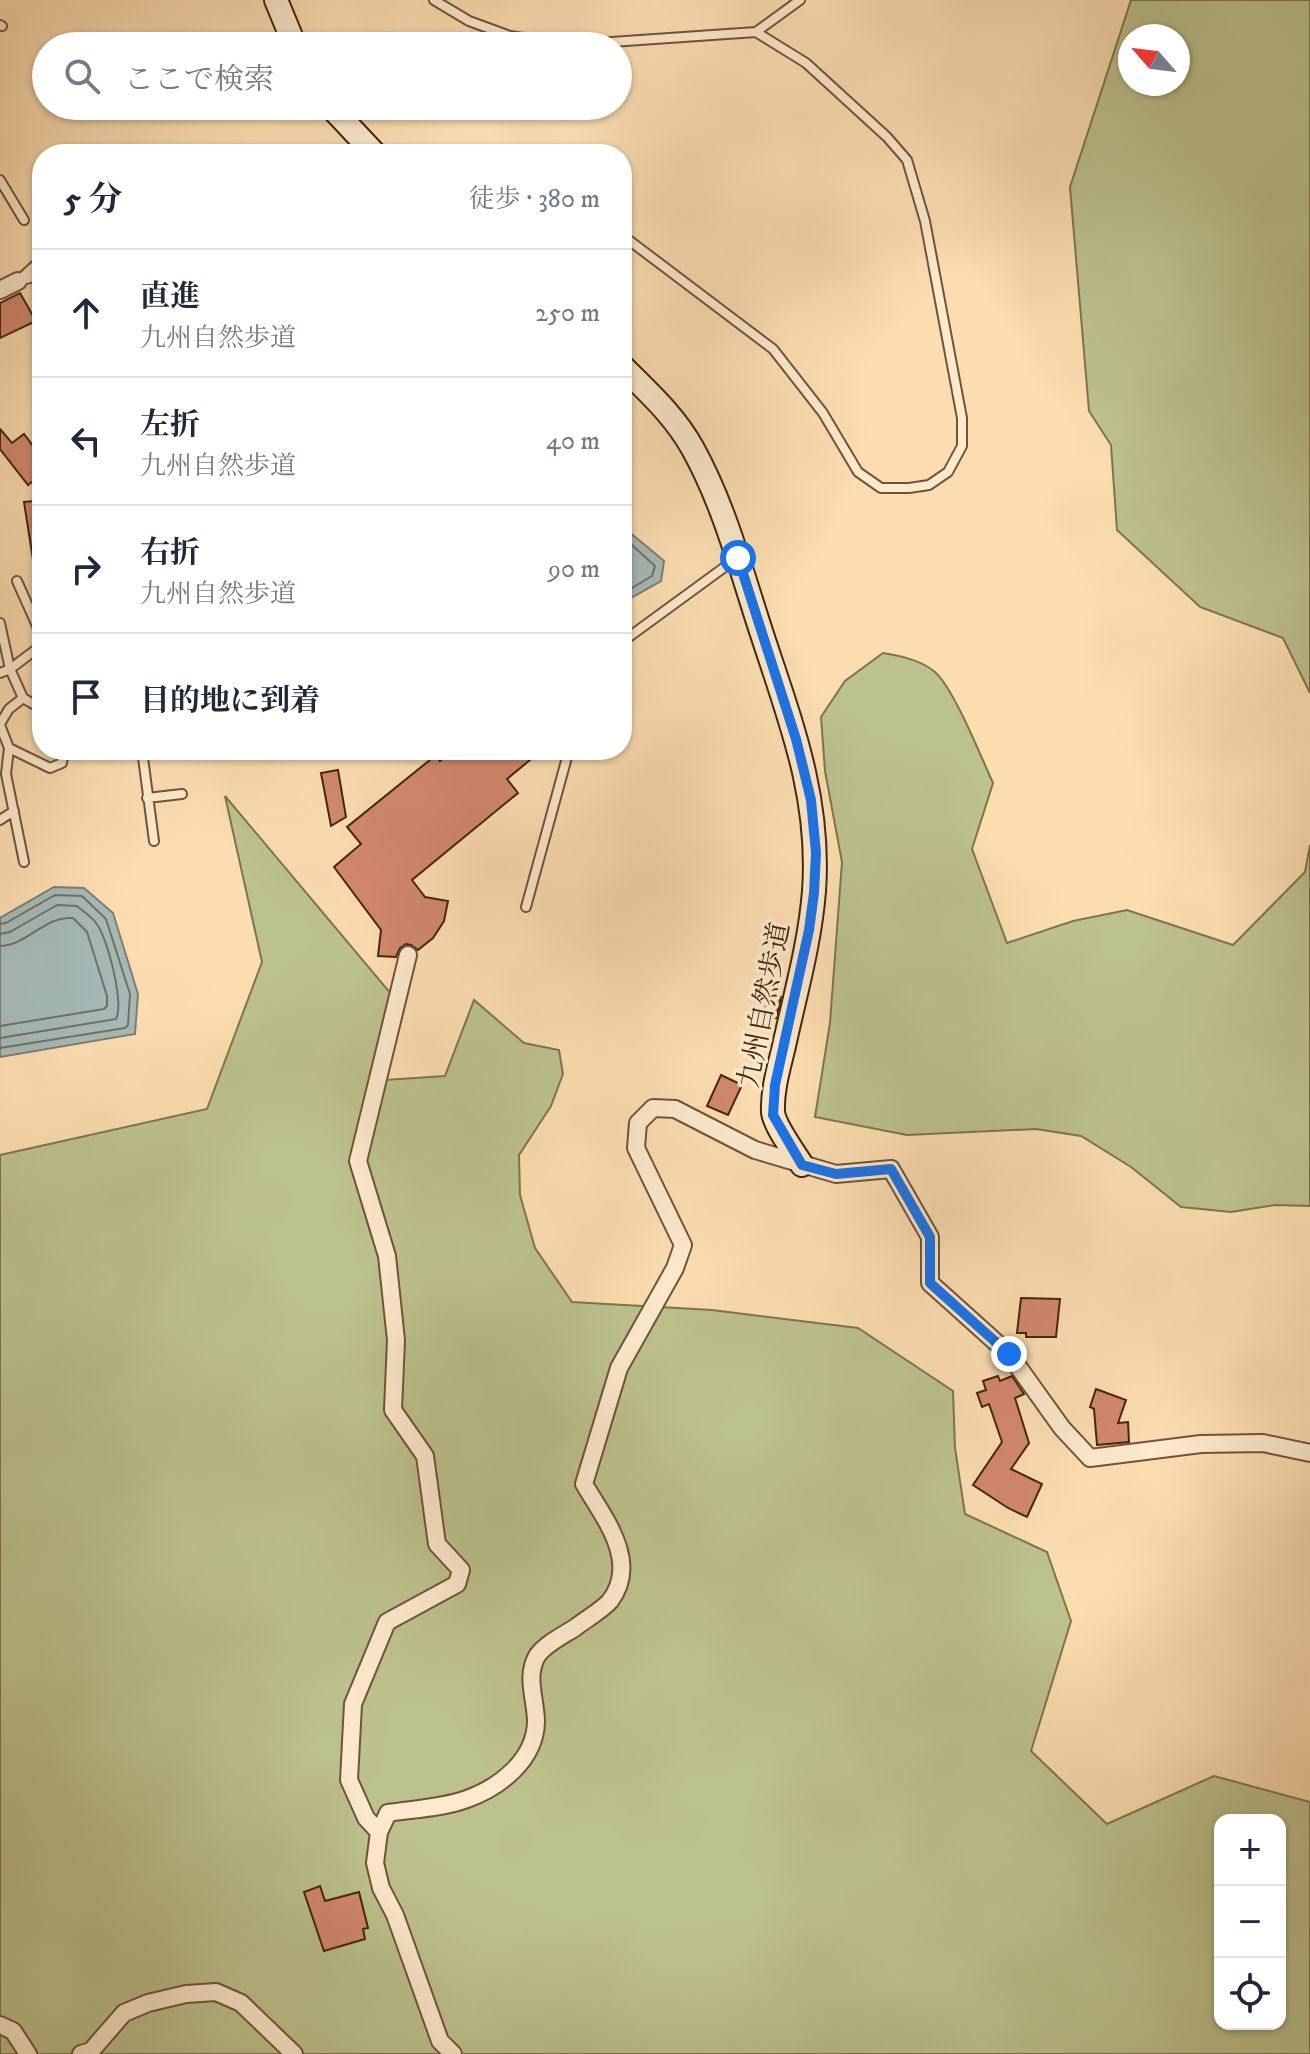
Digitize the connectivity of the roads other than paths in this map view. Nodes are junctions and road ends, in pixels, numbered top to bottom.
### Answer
1 (276, 0) edge
2 (434, 0) edge
3 (800, 0) edge
4 (289, 32) edge
5 (499, 32) edge
6 (756, 32) junction
7 (632, 41) edge
8 (343, 120) edge
9 (366, 144) edge
10 (0, 180) edge
11 (24, 220) dead end
12 (632, 243) edge
13 (32, 268) edge
14 (32, 278) edge
15 (18, 281) junction
16 (0, 290) edge
17 (632, 376) edge
18 (738, 558) junction
19 (17, 581) dead end
20 (32, 615) edge
21 (0, 623) edge
22 (632, 635) edge
23 (32, 652) edge
24 (10, 669) junction
25 (0, 673) edge
26 (23, 698) junction
27 (32, 703) edge
28 (0, 724) edge
29 (9, 748) junction
30 (32, 759) edge
31 (34, 760) edge
32 (62, 760) edge
33 (143, 760) edge
34 (566, 760) edge
35 (3, 774) edge
36 (182, 794) dead end
37 (147, 798) junction
38 (14, 811) junction
39 (0, 820) edge
40 (154, 841) dead end
41 (24, 862) dead end
42 (526, 907) dead end
43 (408, 955) dead end
44 (802, 1165) junction
45 (1310, 1453) edge
46 (379, 1832) junction
47 (0, 2025) edge
48 (28, 2054) edge
49 (81, 2054) edge
50 (294, 2054) edge
51 (453, 2054) edge

1 - 4 street
2 - 5 lane
3 - 6 lane
6 - 7 lane
6 - 12 lane
8 - 9 street
10 - 11 lane
13 - 15 lane
14 - 15 lane
15 - 16 street
17 - 18 street, 九州自然歩道
18 - 22 lane
18 - 44 street, 九州自然歩道
19 - 20 lane
21 - 24 lane
23 - 24 lane
24 - 25 lane
24 - 26 lane
26 - 27 lane
26 - 28 lane
28 - 29 lane
29 - 30 lane
29 - 35 lane
31 - 32 lane
33 - 37 lane
34 - 42 lane
35 - 38 lane
36 - 37 lane
37 - 40 lane
38 - 39 lane
38 - 41 lane
43 - 46 street
44 - 45 street
44 - 46 street
46 - 51 street
47 - 48 street
49 - 50 street

